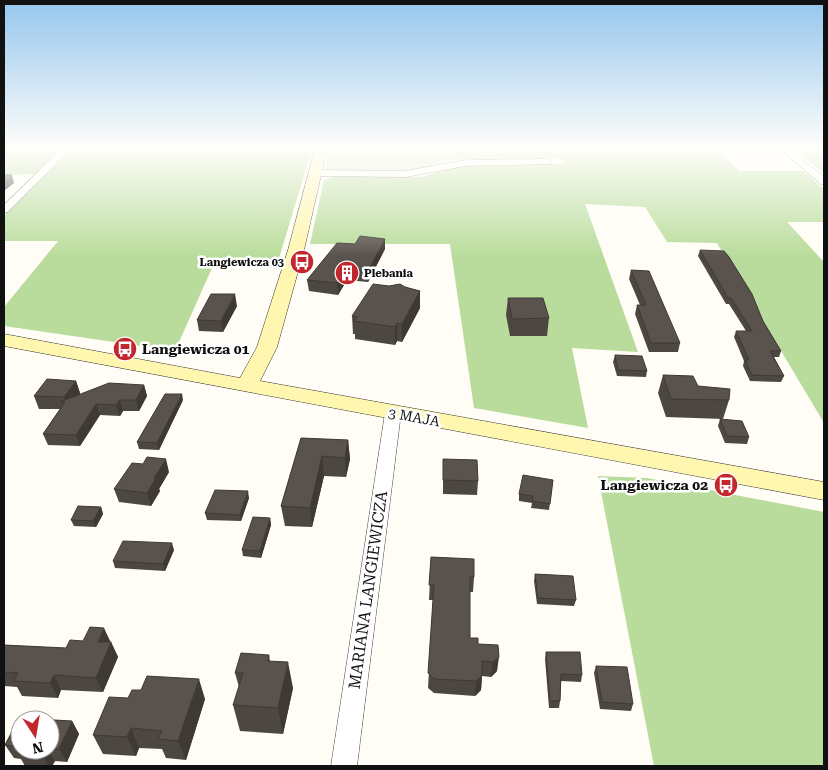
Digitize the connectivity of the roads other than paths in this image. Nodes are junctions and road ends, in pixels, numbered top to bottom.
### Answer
1 (29, 185) edge
2 (311, 185) edge
3 (4, 210) edge
4 (4, 340) edge
5 (247, 385) junction
6 (393, 413) junction
7 (824, 491) edge
8 (344, 766) edge

1 - 3 street
2 - 5 street
4 - 5 street, 3 MAJA
5 - 6 street, 3 MAJA
6 - 7 street, 3 MAJA
6 - 8 street, MARIANA LANGIEWICZA

